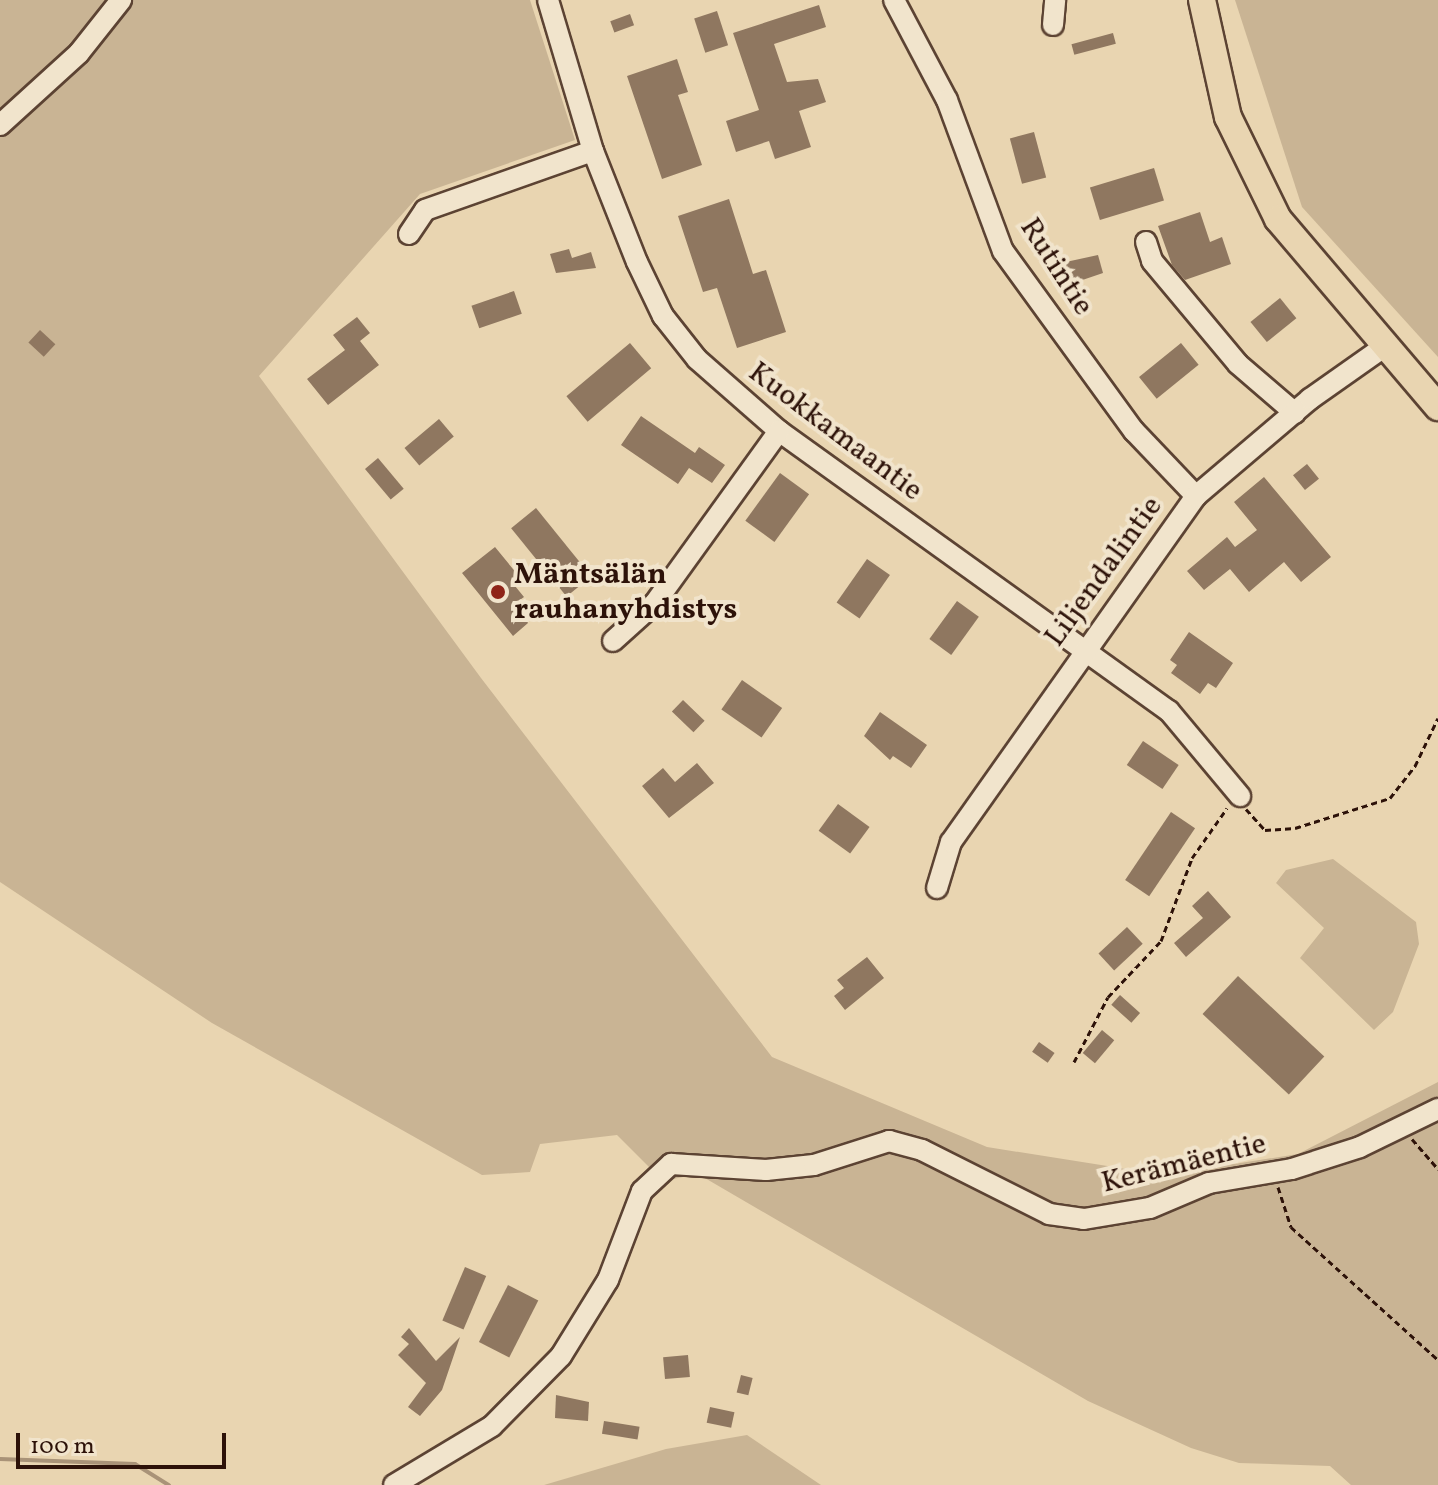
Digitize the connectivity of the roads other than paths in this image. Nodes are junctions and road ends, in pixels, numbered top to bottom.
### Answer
1 (121, 0) edge
2 (548, 0) edge
3 (894, 0) edge
4 (1055, 0) edge
5 (1202, 0) edge
6 (1053, 25) dead end
7 (0, 125) edge
8 (593, 151) junction
9 (409, 234) dead end
10 (1146, 242) dead end
11 (1385, 346) junction
12 (1438, 407) edge
13 (1295, 413) junction
14 (779, 431) junction
15 (1196, 496) junction
16 (613, 641) dead end
17 (1083, 650) junction
18 (1240, 796) road end
19 (937, 888) dead end
20 (1438, 1109) edge
21 (394, 1485) edge

1 - 7 street
2 - 8 street, Kuokkamaantie
3 - 15 street, Rutintie
4 - 6 street
5 - 11 main road
8 - 9 street
8 - 14 street, Kuokkamaantie
10 - 13 street
11 - 12 main road
11 - 13 street, Liljendalintie
13 - 15 street, Liljendalintie
14 - 16 street
14 - 17 street, Kuokkamaantie
15 - 17 street, Liljendalintie
17 - 18 street, Kuokkamaantie
17 - 19 street, Liljendalintie
20 - 21 street, Kerämäentie

